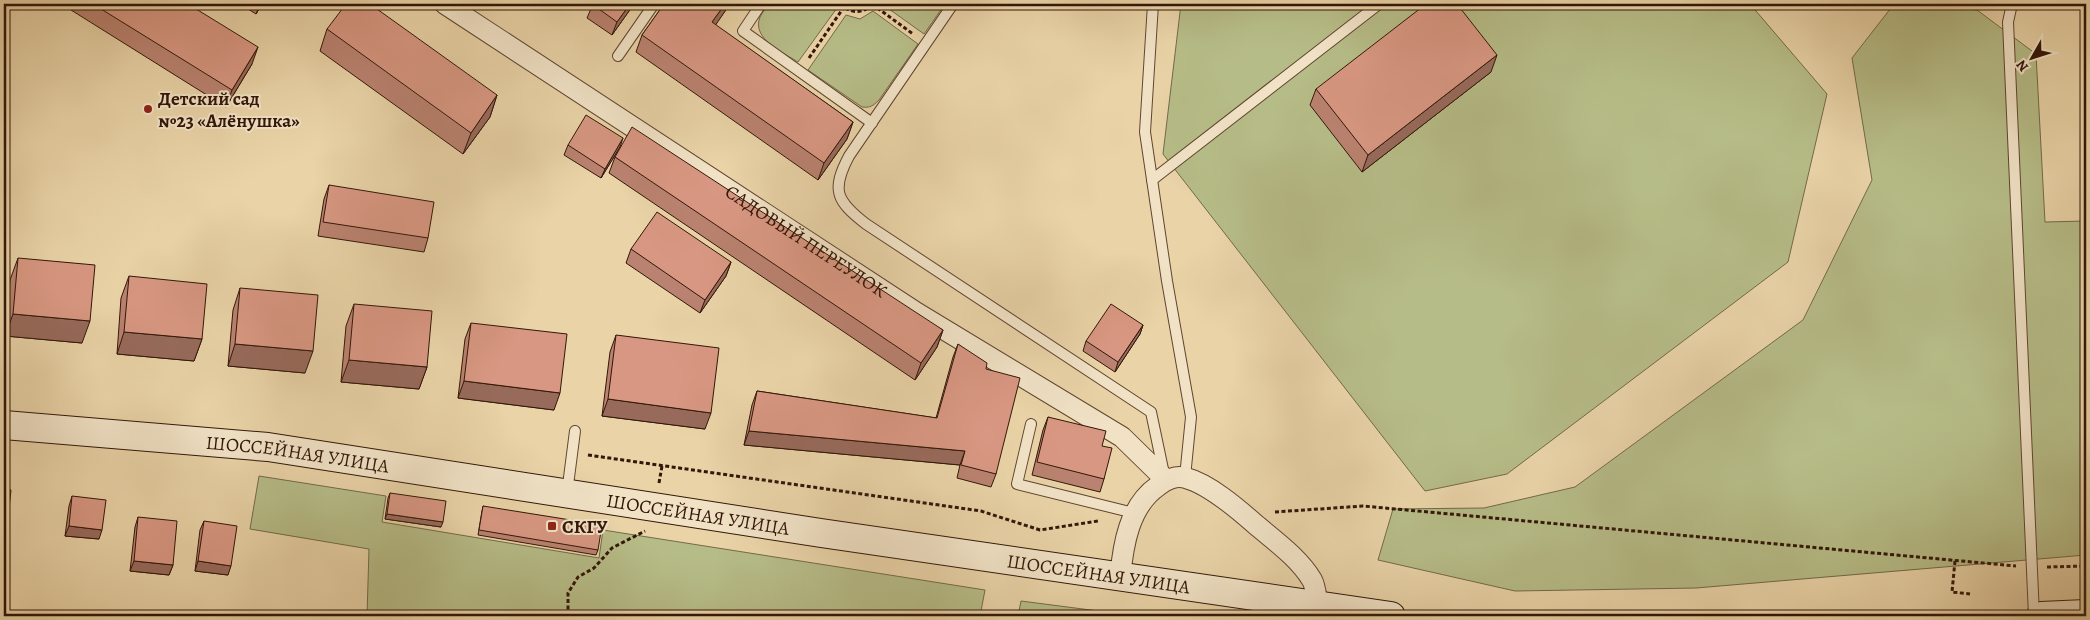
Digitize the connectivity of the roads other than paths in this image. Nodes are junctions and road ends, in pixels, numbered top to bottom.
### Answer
1 (445, 4) edge
2 (654, 4) edge
3 (760, 4) edge
4 (953, 4) edge
5 (1153, 4) edge
6 (1379, 4) edge
7 (2012, 4) edge
8 (618, 56) dead end
9 (872, 123) junction
10 (1152, 180) junction
11 (1031, 424) dead end
12 (4, 425) edge
13 (575, 431) dead end
14 (1175, 479) junction
15 (567, 494) junction
16 (1128, 511) junction
17 (1120, 578) junction
18 (1318, 606) junction
19 (2086, 614) edge
20 (1391, 616) edge
21 (2034, 616) edge
22 (2041, 616) edge

1 - 14 street, САДОВЫЙ ПЕРЕУЛОК
2 - 8 lane
3 - 9 lane
4 - 9 lane
5 - 10 lane
6 - 10 lane
7 - 21 lane
9 - 14 lane
10 - 14 lane
11 - 16 lane
12 - 15 main road, ШОССЕЙНАЯ УЛИЦА
13 - 15 lane
14 - 16 street
14 - 18 street, САДОВЫЙ ПЕРЕУЛОК
15 - 17 main road, ШОССЕЙНАЯ УЛИЦА
16 - 17 street
17 - 18 main road, ШОССЕЙНАЯ УЛИЦА
18 - 20 main road, ШОССЕЙНАЯ УЛИЦА
19 - 22 main road

